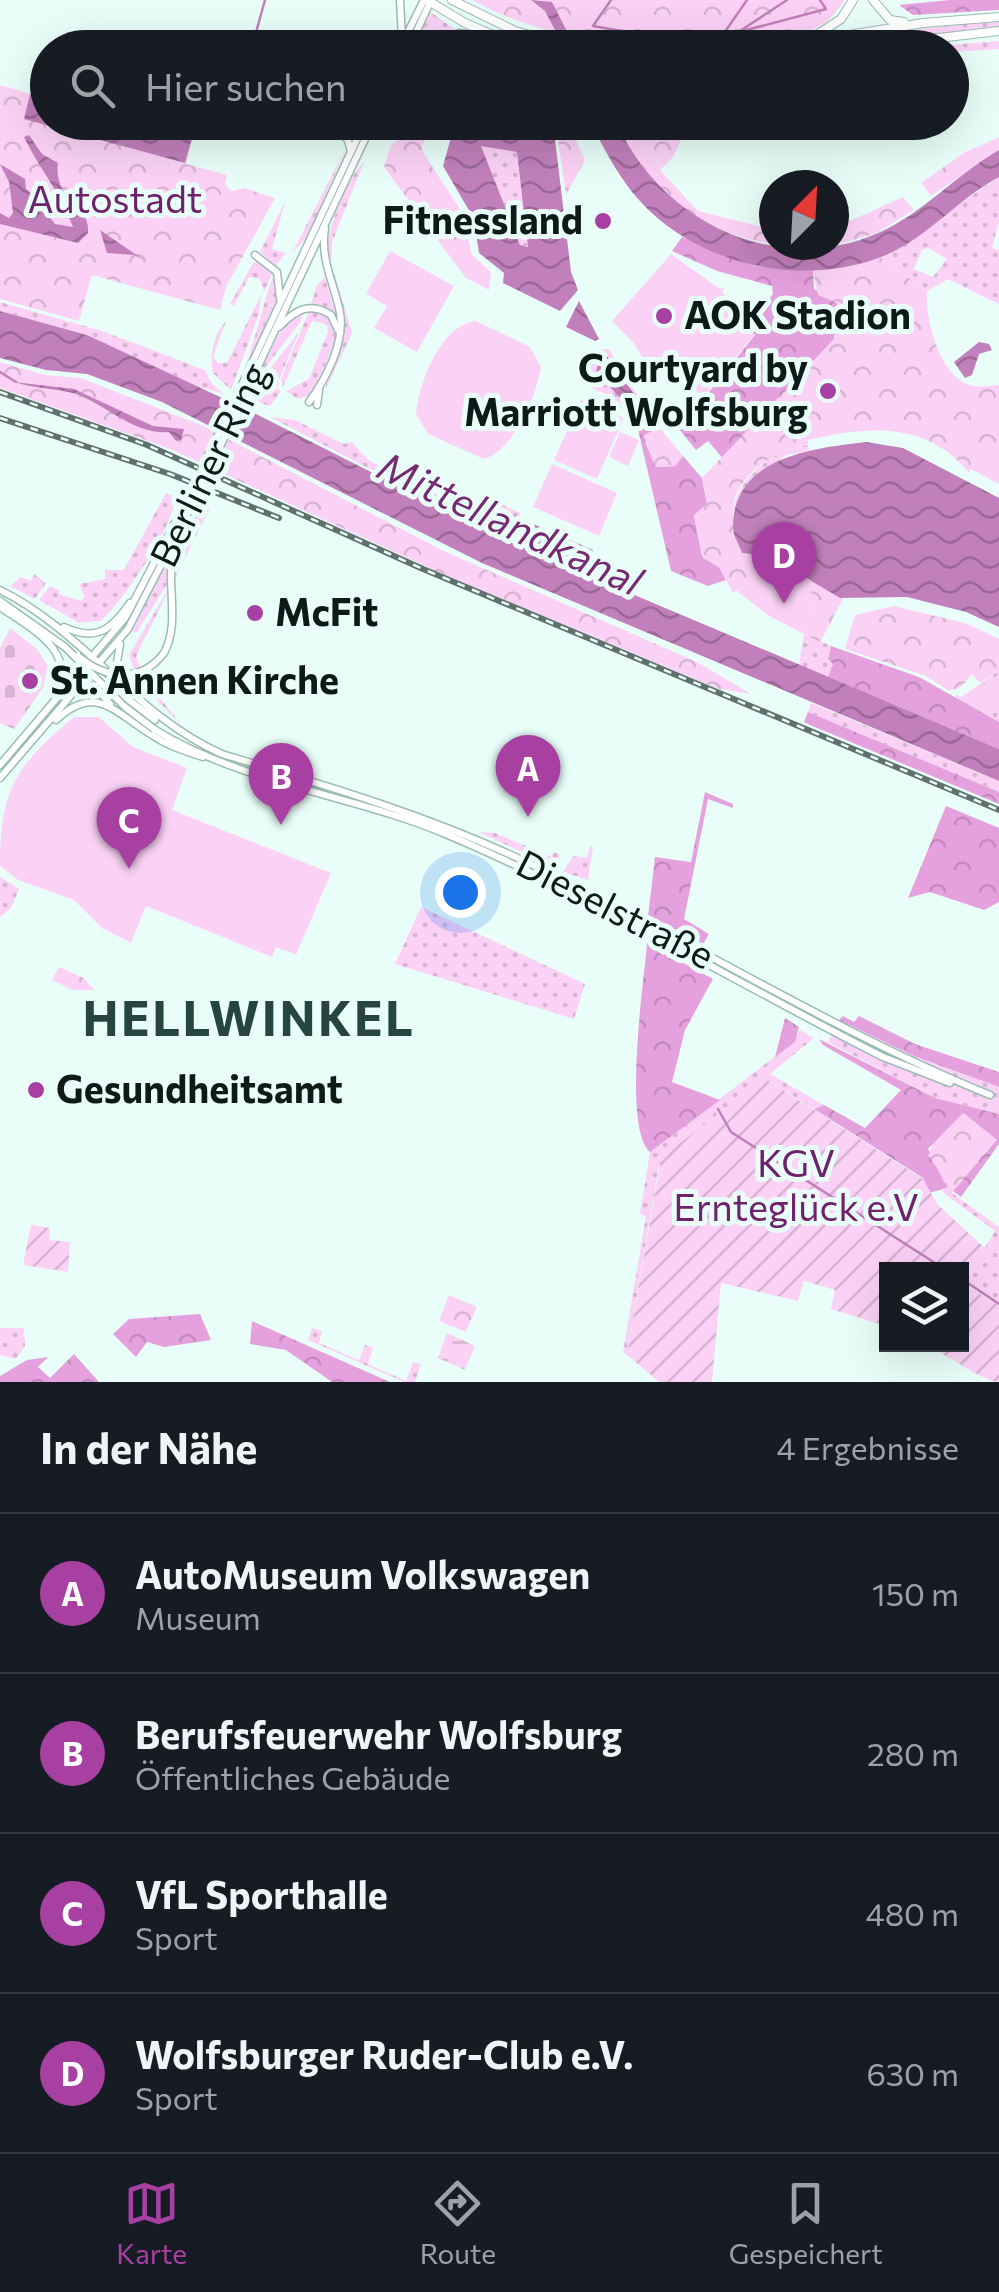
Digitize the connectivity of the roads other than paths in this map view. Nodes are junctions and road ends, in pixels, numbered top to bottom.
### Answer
1 (400, 0) edge
2 (452, 0) edge
3 (853, 0) edge
4 (873, 0) edge
5 (428, 1) edge
6 (999, 18) edge
7 (924, 23) junction
8 (402, 30) edge
9 (412, 30) edge
10 (481, 30) edge
11 (517, 30) edge
12 (824, 30) edge
13 (880, 30) edge
14 (999, 31) edge
15 (969, 34) edge
16 (348, 140) edge
17 (357, 140) edge
18 (365, 140) edge
19 (351, 153) junction
20 (326, 222) junction
21 (255, 254) dead end
22 (276, 315) junction
23 (272, 334) junction
24 (335, 351) junction
25 (242, 392) junction
26 (313, 404) dead end
27 (191, 500) junction
28 (184, 524) junction
29 (150, 575) junction
30 (0, 590) edge
31 (0, 604) edge
32 (54, 622) junction
33 (124, 634) junction
34 (76, 640) junction
35 (65, 646) junction
36 (60, 657) junction
37 (96, 660) junction
38 (90, 673) junction
39 (115, 688) junction
40 (104, 697) junction
41 (139, 701) junction
42 (46, 711) junction
43 (118, 712) junction
44 (174, 730) junction
45 (42, 731) junction
46 (16, 760) junction
47 (0, 765) edge
48 (233, 765) junction
49 (0, 778) edge
50 (990, 1095) junction
51 (999, 1098) edge

1 - 8 main road
2 - 11 main road
3 - 12 main road
4 - 7 main road
5 - 9 main road
5 - 10 main road
6 - 7 main road
7 - 13 main road
14 - 15 main road
16 - 19 main road
17 - 19 main road, Berliner Ring
18 - 20 main road, Berliner Ring
19 - 22 main road, Berliner Ring
20 - 23 main road, Berliner Ring
20 - 24 main road
21 - 22 main road
22 - 25 main road, Berliner Ring
23 - 24 main road
23 - 25 main road, Berliner Ring
24 - 26 main road
25 - 27 main road, Berliner Ring, bridge
27 - 28 main road, Berliner Ring
27 - 29 main road, Berliner Ring
28 - 33 main road, Berliner Ring
28 - 35 main road, bridge
29 - 32 main road
29 - 37 main road, Berliner Ring
30 - 32 main road
31 - 35 main road
31 - 36 main road
32 - 34 main road, Dieselstraße
33 - 37 main road, Berliner Ring
33 - 41 main road
34 - 36 main road
34 - 37 main road, Dieselstraße
35 - 48 main road, Dieselstraße, bridge
36 - 42 main road
37 - 38 main road
37 - 38 main road, Berliner Ring
37 - 41 main road, Dieselstraße
38 - 39 main road
38 - 40 main road
38 - 42 main road, Berliner Ring
38 - 45 main road, Berliner Ring
38 - 46 main road
39 - 40 main road
39 - 44 main road
40 - 43 main road
41 - 44 main road, Dieselstraße
42 - 47 main road, Berliner Ring
43 - 45 main road
43 - 48 main road
44 - 50 main road, Dieselstraße
45 - 46 main road, Berliner Ring
46 - 49 main road, Berliner Ring
48 - 50 main road, Dieselstraße
50 - 51 main road, Dieselstraße

